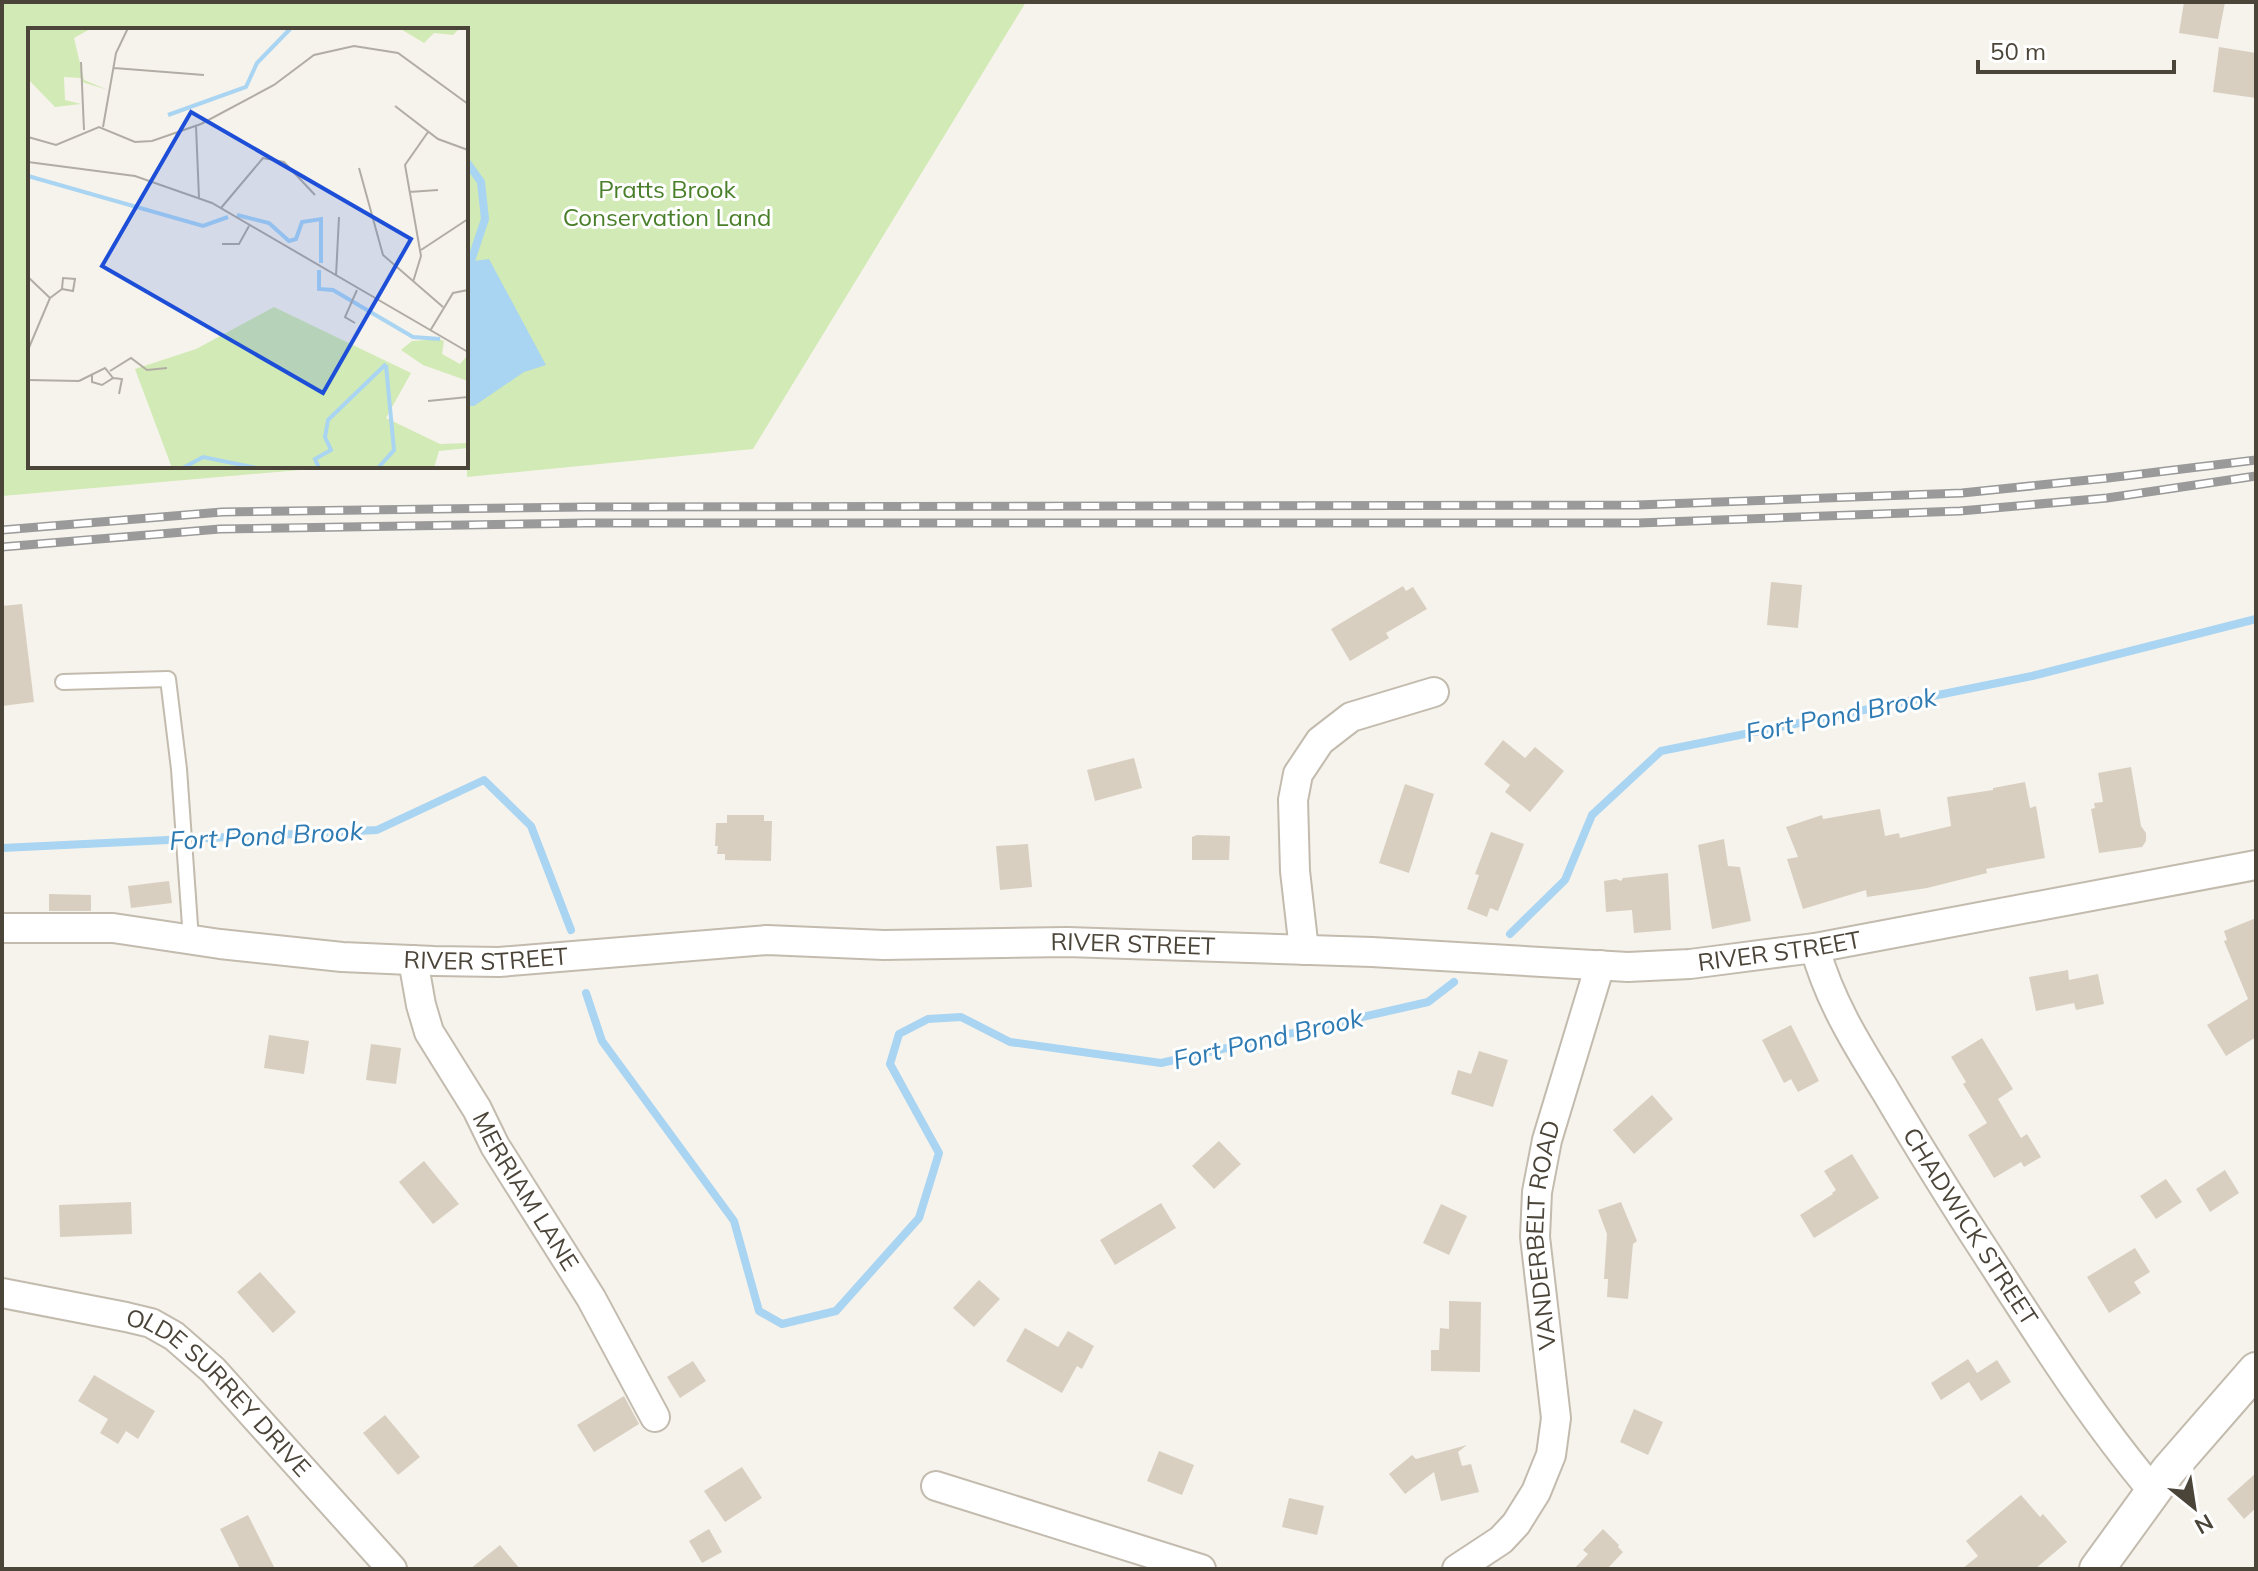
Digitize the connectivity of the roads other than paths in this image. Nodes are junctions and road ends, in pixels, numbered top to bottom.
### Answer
1 (63, 682) dead end
2 (1434, 692) dead end
3 (2256, 865) edge
4 (2, 928) edge
5 (191, 940) junction
6 (1815, 948) junction
7 (1304, 950) junction
8 (413, 960) junction
9 (1600, 965) junction
10 (2, 1293) edge
11 (2256, 1370) edge
12 (655, 1417) dead end
13 (936, 1486) dead end
14 (2153, 1491) junction
15 (392, 1569) edge
16 (1201, 1569) edge
17 (1457, 1569) edge
18 (2097, 1569) edge

1 - 5 lane
2 - 7 street
3 - 6 street, RIVER STREET
4 - 5 street, RIVER STREET
5 - 8 street, RIVER STREET
6 - 9 street, RIVER STREET
6 - 14 street, CHADWICK STREET
7 - 8 street, RIVER STREET
7 - 9 street, RIVER STREET
8 - 12 street, MERRIAM LANE
9 - 17 street, VANDERBELT ROAD
10 - 15 street, OLDE SURREY DRIVE
11 - 14 street
13 - 16 street
14 - 18 street

